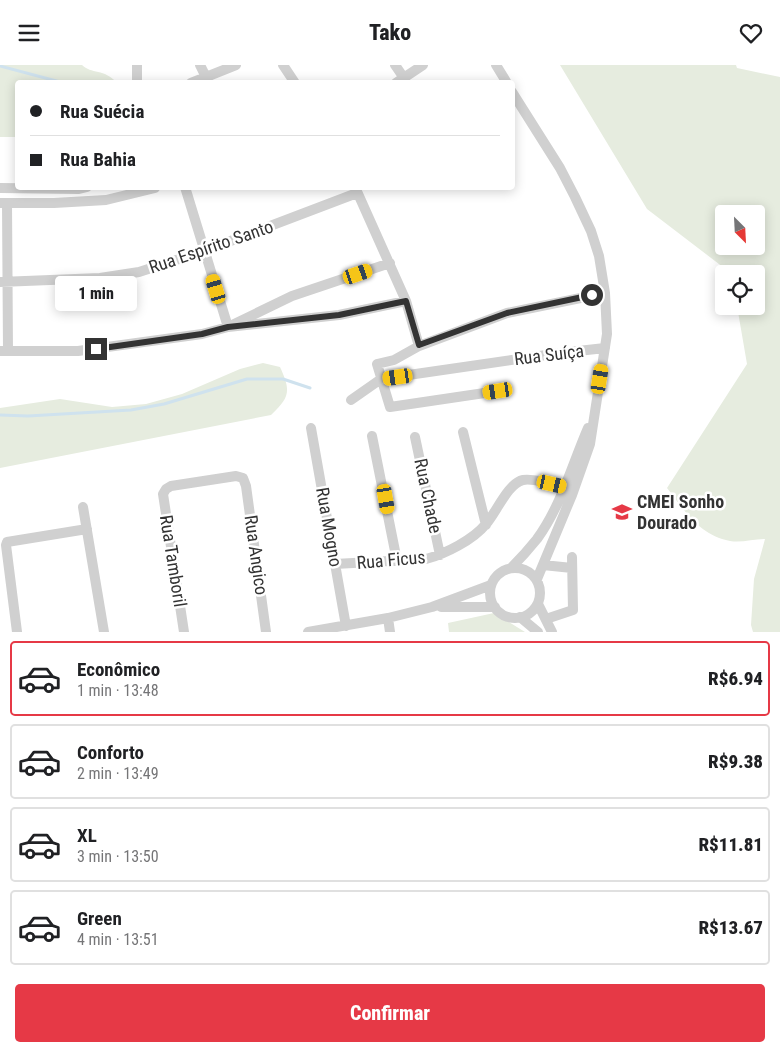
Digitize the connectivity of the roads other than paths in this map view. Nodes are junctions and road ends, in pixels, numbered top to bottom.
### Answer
1 (137, 65) edge
2 (200, 65) edge
3 (236, 65) edge
4 (283, 65) edge
5 (395, 65) edge
6 (423, 65) edge
7 (496, 65) edge
8 (206, 77) junction
9 (137, 80) edge
10 (198, 80) edge
11 (293, 80) edge
12 (400, 80) edge
13 (505, 80) edge
14 (515, 97) edge
15 (0, 189) edge
16 (15, 189) edge
17 (148, 190) edge
18 (187, 190) edge
19 (356, 190) edge
20 (4, 203) edge
21 (204, 251) junction
22 (390, 263) junction
23 (4, 283) edge
24 (605, 293) junction
25 (406, 301) junction
26 (228, 327) junction
27 (419, 345) junction
28 (605, 348) junction
29 (4, 351) edge
30 (381, 379) junction
31 (498, 391) dead end
32 (351, 399) dead end
33 (593, 418) junction
34 (311, 428) dead end
35 (463, 432) dead end
36 (372, 436) dead end
37 (415, 437) dead end
38 (242, 478) joint
39 (565, 487) junction
40 (83, 507) dead end
41 (486, 525) junction
42 (87, 529) junction
43 (440, 555) junction
44 (397, 561) junction
45 (335, 564) junction
46 (544, 565) junction
47 (511, 568) junction
48 (537, 579) junction
49 (491, 585) junction
50 (538, 603) junction
51 (432, 607) junction
52 (495, 607) junction
53 (520, 617) junction
54 (388, 618) junction
55 (546, 619) junction
56 (346, 626) junction
57 (17, 632) edge
58 (104, 632) edge
59 (184, 632) edge
60 (266, 632) edge
61 (308, 632) edge
62 (390, 632) edge
63 (538, 632) edge
64 (552, 632) edge

1 - 9 street
2 - 8 street
3 - 8 street
4 - 11 street
5 - 12 street
6 - 12 street
7 - 13 street
8 - 10 street
14 - 24 street
15 - 16 street
17 - 20 street
18 - 21 street
19 - 21 street, Rua Espírito Santo
19 - 22 street
20 - 23 street
21 - 23 street, Rua Espírito Santo
21 - 26 street
22 - 25 street
22 - 26 street
23 - 29 street
24 - 27 street
24 - 28 street
25 - 26 street
25 - 27 street
26 - 29 street
27 - 30 street
28 - 30 street, Rua Suíça
28 - 33 street
30 - 31 street
30 - 32 street, Rua Suíça
33 - 39 street
33 - 46 street
34 - 45 street, Rua Mogno
35 - 41 street
36 - 44 street
37 - 43 street, Rua Chade
38 - 59 street, Rua Tamboril
38 - 60 street, Rua Angico
39 - 41 street, Rua Ficus
39 - 47 street
40 - 42 street
41 - 43 street, Rua Ficus
42 - 57 street
42 - 58 street
43 - 44 street, Rua Ficus
44 - 45 street, Rua Ficus
45 - 56 street, Rua Mogno
46 - 48 street
46 - 55 street
47 - 48 street
47 - 49 street
48 - 50 street
49 - 51 street
49 - 52 street
50 - 53 street
50 - 55 street
51 - 52 street
51 - 54 street
52 - 53 street
53 - 63 street
54 - 56 street
54 - 62 street
55 - 64 street
56 - 61 street

